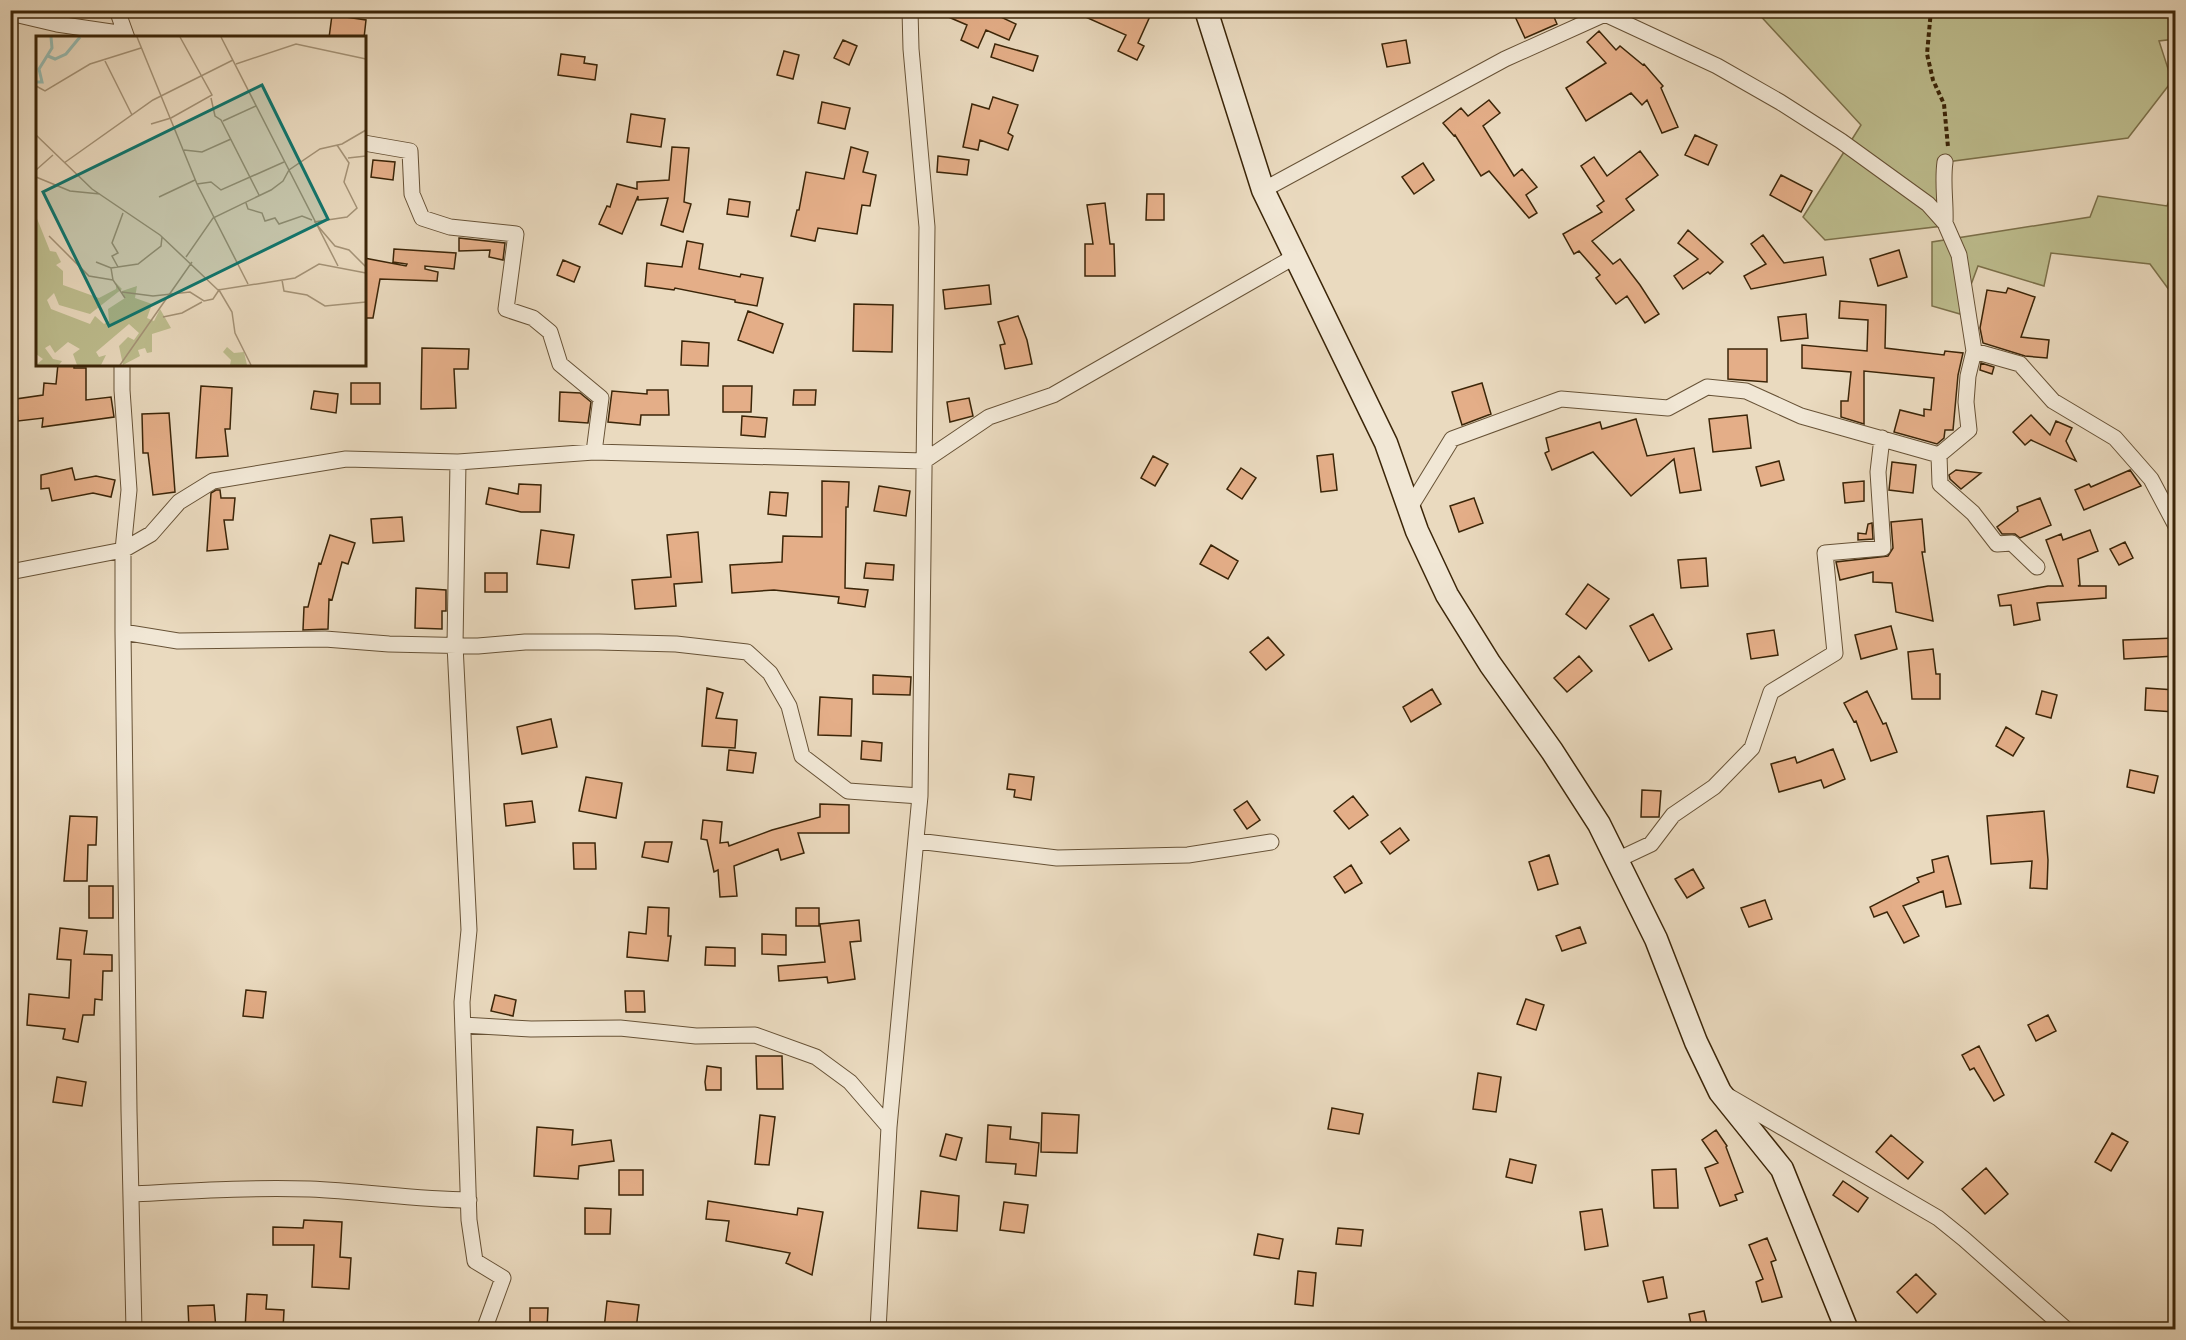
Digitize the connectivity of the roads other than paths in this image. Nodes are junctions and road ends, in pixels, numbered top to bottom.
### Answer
1 (117, 10) edge
2 (124, 10) edge
3 (910, 10) edge
4 (1206, 10) edge
5 (1576, 10) edge
6 (1608, 12) edge
7 (10, 13) edge
8 (126, 36) edge
9 (366, 143) edge
10 (1945, 162) road end
11 (1263, 190) junction
12 (1945, 223) junction
13 (1294, 257) junction
14 (1974, 351) junction
15 (122, 366) edge
16 (1882, 438) junction
17 (594, 452) junction
18 (1939, 455) junction
19 (924, 461) junction
20 (458, 462) junction
21 (1409, 509) junction
22 (2175, 526) edge
23 (123, 550) junction
24 (2037, 567) dead end
25 (10, 572) edge
26 (123, 632) junction
27 (455, 645) junction
28 (920, 796) junction
29 (917, 841) junction
30 (1270, 842) dead end
31 (1617, 860) junction
32 (463, 1025) junction
33 (1720, 1092) junction
34 (889, 1127) junction
35 (132, 1194) junction
36 (469, 1200) junction
37 (134, 1329) edge
38 (484, 1329) edge
39 (878, 1329) edge
40 (1847, 1329) edge
41 (2067, 1329) edge

1 - 8 street
2 - 8 street
3 - 19 street
4 - 11 street
5 - 6 street
6 - 11 street
6 - 12 street
7 - 8 street
9 - 17 street
10 - 12 street
11 - 13 street
12 - 14 street
13 - 19 street
13 - 21 street
14 - 18 street
14 - 22 street
15 - 23 street
16 - 18 street
16 - 21 street
16 - 31 street
17 - 19 street
17 - 20 street
18 - 24 street
19 - 28 street
20 - 23 street
20 - 27 street
21 - 31 street
23 - 25 street
23 - 26 street
26 - 27 street
26 - 35 street
27 - 28 street
27 - 32 street
28 - 29 street
29 - 30 street
29 - 34 street
31 - 33 street
32 - 34 street
32 - 36 street
33 - 40 street
33 - 41 street
34 - 39 street
35 - 36 street
35 - 37 street
36 - 38 street

